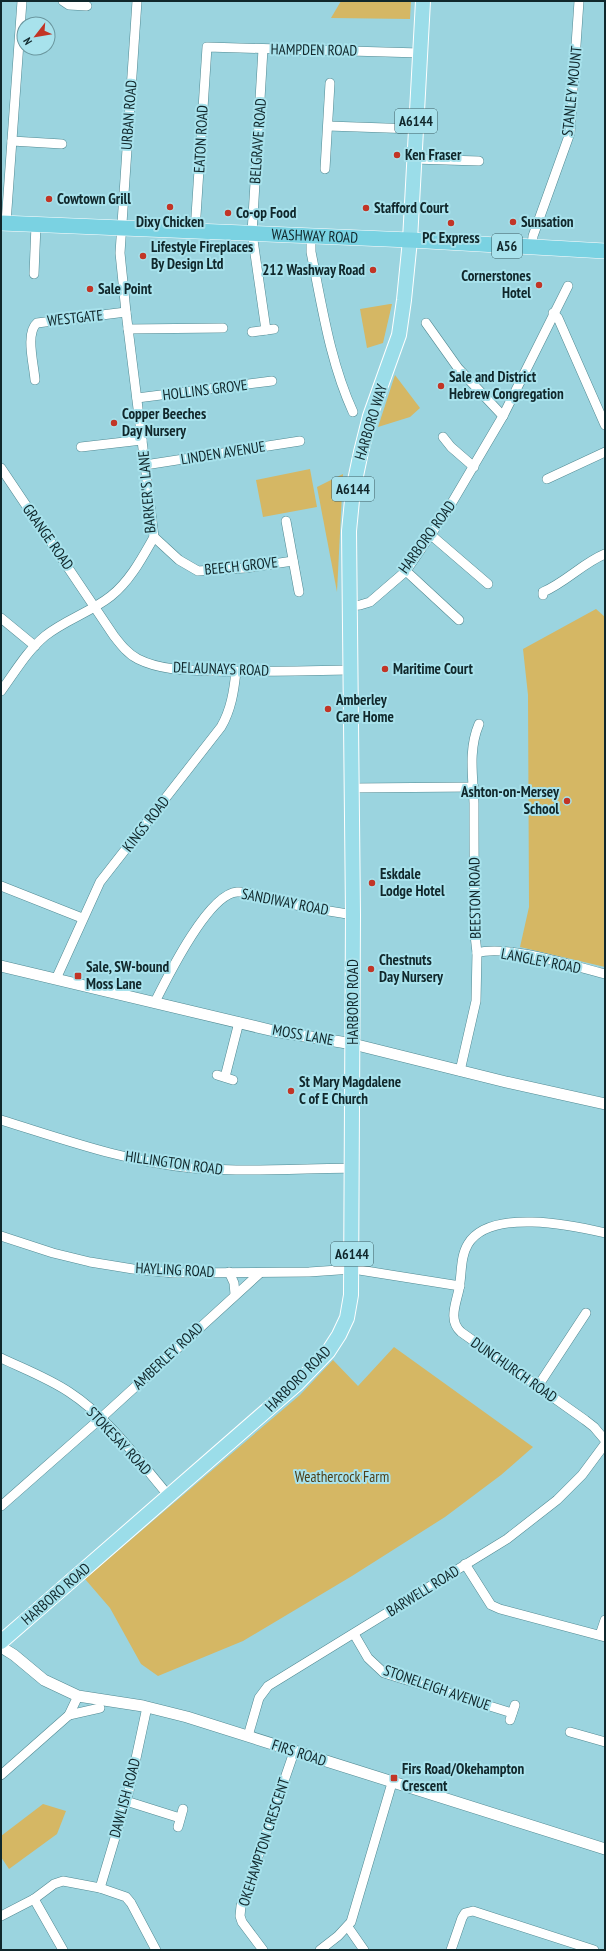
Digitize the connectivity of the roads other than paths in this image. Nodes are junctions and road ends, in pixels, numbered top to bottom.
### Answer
1 (22, 1) edge
2 (63, 1) edge
3 (137, 1) edge
4 (423, 1) edge
5 (579, 1) edge
6 (87, 6) dead end
7 (207, 47) joint
8 (263, 49) junction
9 (420, 53) junction
10 (330, 82) dead end
11 (328, 126) junction
12 (415, 129) junction
13 (12, 141) junction
14 (62, 144) dead end
15 (413, 159) junction
16 (479, 162) dead end
17 (325, 169) dead end
18 (4, 223) edge
19 (36, 225) junction
20 (121, 229) junction
21 (195, 231) junction
22 (252, 233) junction
23 (311, 236) junction
24 (410, 240) junction
25 (532, 247) junction
26 (605, 251) edge
27 (34, 274) dead end
28 (568, 286) dead end
29 (126, 312) junction
30 (553, 313) junction
31 (426, 323) dead end
32 (223, 328) dead end
33 (128, 329) junction
34 (252, 332) dead end
35 (35, 380) dead end
36 (272, 382) dead end
37 (137, 398) junction
38 (353, 412) dead end
39 (503, 416) junction
40 (605, 425) edge
41 (443, 437) dead end
42 (142, 440) junction
43 (300, 441) dead end
44 (81, 447) dead end
45 (605, 452) edge
46 (145, 464) junction
47 (474, 467) junction
48 (1, 468) edge
49 (547, 479) dead end
50 (286, 521) dead end
51 (431, 535) junction
52 (154, 537) junction
53 (605, 554) edge
54 (293, 561) junction
55 (406, 571) junction
56 (488, 584) dead end
57 (543, 590) dead end
58 (299, 592) dead end
59 (96, 606) junction
60 (349, 606) junction
61 (1, 618) edge
62 (459, 620) dead end
63 (35, 646) junction
64 (350, 670) junction
65 (236, 672) junction
66 (1, 691) edge
67 (479, 724) dead end
68 (474, 787) junction
69 (352, 788) junction
70 (1, 886) edge
71 (353, 915) junction
72 (82, 918) junction
73 (476, 953) junction
74 (1, 966) edge
75 (605, 974) edge
76 (56, 979) junction
77 (155, 1002) junction
78 (239, 1022) junction
79 (353, 1044) junction
80 (460, 1071) junction
81 (225, 1077) dead end
82 (605, 1104) edge
83 (1, 1120) edge
84 (353, 1168) junction
85 (605, 1233) edge
86 (1, 1236) edge
87 (353, 1269) junction
88 (229, 1272) junction
89 (260, 1273) junction
90 (460, 1286) junction
91 (235, 1294) junction
92 (586, 1313) dead end
93 (1, 1358) edge
94 (538, 1386) junction
95 (101, 1418) junction
96 (605, 1440) edge
97 (605, 1444) edge
98 (169, 1496) junction
99 (1, 1506) edge
100 (465, 1564) junction
101 (605, 1620) edge
102 (354, 1634) junction
103 (603, 1636) edge
104 (1, 1642) edge
105 (1, 1647) edge
106 (78, 1696) junction
107 (147, 1707) junction
108 (100, 1708) dead end
109 (512, 1713) dead end
110 (69, 1715) junction
111 (570, 1732) dead end
112 (248, 1736) junction
113 (605, 1742) edge
114 (294, 1752) junction
115 (1, 1775) edge
116 (392, 1783) junction
117 (126, 1802) junction
118 (178, 1827) dead end
119 (605, 1850) edge
120 (100, 1888) junction
121 (34, 1899) junction
122 (1, 1916) edge
123 (348, 1927) junction
124 (63, 1950) edge
125 (156, 1950) edge
126 (263, 1950) edge
127 (320, 1950) edge
128 (364, 1950) edge
129 (451, 1950) edge
130 (594, 1950) edge

1 - 13 street
2 - 6 street
3 - 20 street, URBAN ROAD
4 - 9 main road, A6144
5 - 25 street, STANLEY MOUNT
7 - 8 street, HAMPDEN ROAD
7 - 21 street, EATON ROAD
8 - 9 street, HAMPDEN ROAD
8 - 22 street, BELGRAVE ROAD
9 - 12 main road, A6144
10 - 11 street
11 - 12 street
11 - 17 street
12 - 15 main road, A6144
13 - 14 street
13 - 18 street
15 - 16 street
15 - 24 main road, A6144
18 - 19 highway, WASHWAY ROAD / A56
19 - 20 highway, WASHWAY ROAD / A56
19 - 27 street
20 - 21 highway, WASHWAY ROAD / A56
20 - 29 street, BARKER'S LANE
21 - 22 highway, WASHWAY ROAD / A56
22 - 23 highway, WASHWAY ROAD / A56
22 - 34 street, BELGRAVE ROAD
23 - 24 highway, WASHWAY ROAD / A56
23 - 38 street
24 - 25 highway, WASHWAY ROAD / A56
24 - 60 main road, HARBORO WAY / A6144
25 - 26 highway, WASHWAY ROAD / A56
28 - 30 street, HARBORO ROAD
29 - 33 street, BARKER'S LANE
29 - 35 street, WESTGATE
30 - 39 street, HARBORO ROAD
30 - 40 street
31 - 39 street
32 - 33 street
33 - 37 street, BARKER'S LANE
36 - 37 street, HOLLINS GROVE
37 - 42 street, BARKER'S LANE
39 - 47 street, HARBORO ROAD
41 - 47 street
42 - 44 street
42 - 46 street, BARKER'S LANE
43 - 46 street, LINDEN AVENUE
45 - 49 street
46 - 52 street, BARKER'S LANE
47 - 51 street, HARBORO ROAD
48 - 59 street, GRANGE ROAD
50 - 54 street, BEECH GROVE
51 - 55 street, HARBORO ROAD
51 - 56 street
52 - 54 street, BEECH GROVE
52 - 59 street, BARKER'S LANE
53 - 57 street
54 - 58 street, BEECH GROVE
55 - 60 street, HARBORO ROAD
55 - 62 street
59 - 63 street, BARKER'S LANE
59 - 65 street, DELAUNAYS ROAD
60 - 64 main road, HARBORO ROAD / A6144
61 - 63 street
63 - 66 street, BARKER'S LANE
64 - 65 street, DELAUNAYS ROAD
64 - 69 main road, HARBORO ROAD / A6144
65 - 72 street, KINGS ROAD
67 - 68 street, BEESTON ROAD
68 - 69 street
68 - 73 street, BEESTON ROAD
69 - 71 main road, HARBORO ROAD / A6144
70 - 72 street
71 - 77 street, SANDIWAY ROAD
71 - 79 main road, HARBORO ROAD / A6144
72 - 76 street, KINGS ROAD
73 - 75 street, LANGLEY ROAD
73 - 80 street, BEESTON ROAD
74 - 76 street, MOSS LANE
76 - 77 street, MOSS LANE
77 - 78 street, MOSS LANE
78 - 79 street, MOSS LANE
78 - 81 street
79 - 80 street, MOSS LANE
79 - 84 main road, HARBORO ROAD / A6144
80 - 82 street, MOSS LANE
83 - 84 street, HILLINGTON ROAD
84 - 87 main road, HARBORO ROAD / A6144
85 - 90 street, DUNCHURCH ROAD
86 - 88 street, HAYLING ROAD
87 - 89 street, HAYLING ROAD
87 - 90 street, HAYLING ROAD
87 - 98 main road, HARBORO ROAD / A6144
88 - 89 street, HAYLING ROAD
88 - 91 street
89 - 91 street, AMBERLEY ROAD
90 - 94 street, DUNCHURCH ROAD
91 - 95 street, AMBERLEY ROAD
92 - 94 street
93 - 95 street, STOKESAY ROAD
94 - 96 street, DUNCHURCH ROAD
95 - 98 street, STOKESAY ROAD
95 - 99 street, AMBERLEY ROAD
97 - 100 street, BARWELL ROAD
98 - 104 main road, HARBORO ROAD / A6144
100 - 102 street, BARWELL ROAD
100 - 103 street
101 - 103 street
102 - 109 street, STONELEIGH AVENUE
102 - 112 street, BARWELL ROAD
105 - 106 street, FIRS ROAD
106 - 107 street, FIRS ROAD
106 - 110 street
107 - 112 street, FIRS ROAD
107 - 117 street, DAWLISH ROAD
108 - 110 street
110 - 115 street
111 - 113 street
112 - 114 street, FIRS ROAD
114 - 116 street, FIRS ROAD
114 - 126 street, OKEHAMPTON CRESCENT
116 - 119 street, FIRS ROAD
116 - 123 street
117 - 118 street
117 - 120 street, DAWLISH ROAD
120 - 121 street
120 - 125 street
121 - 122 street
121 - 124 street
123 - 127 street
123 - 128 street
129 - 130 street

